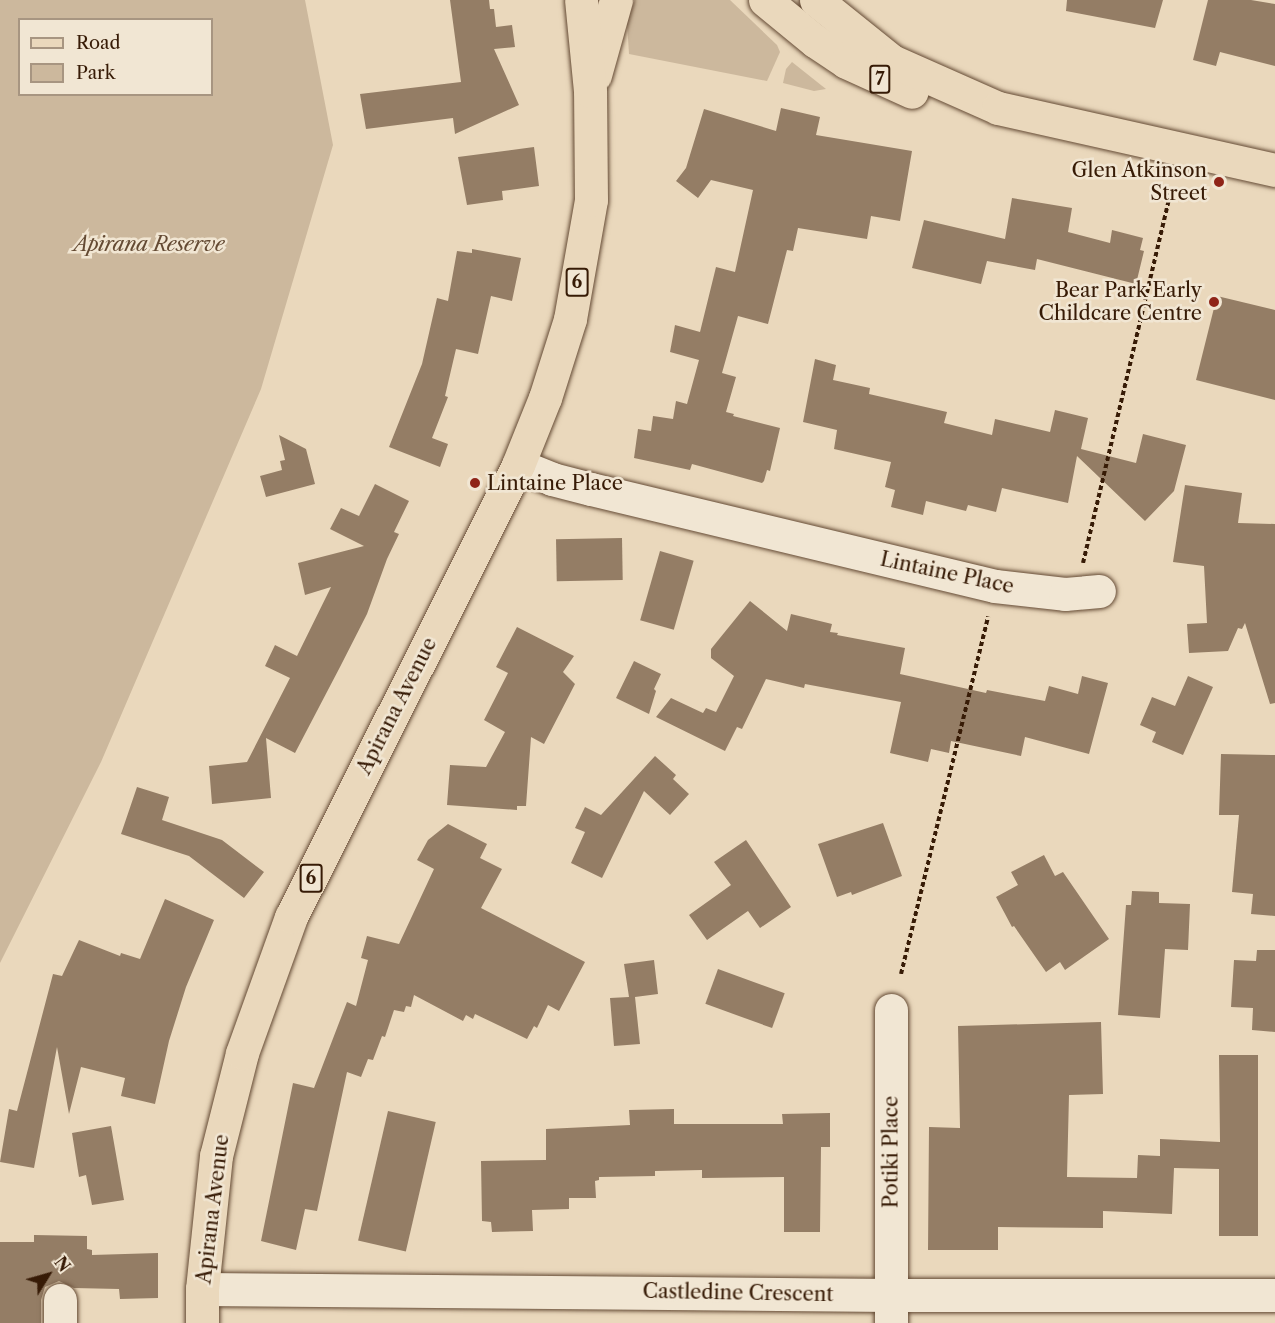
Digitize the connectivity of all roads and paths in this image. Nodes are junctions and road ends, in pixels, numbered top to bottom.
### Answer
1 (581, 0) edge
2 (616, 0) edge
3 (767, 4) edge
4 (819, 4) edge
5 (590, 91) junction
6 (998, 108) junction
7 (1275, 170) edge
8 (1172, 187) dead end
9 (518, 465) junction
10 (1091, 578) joint
11 (989, 614) dead end
12 (902, 974) dead end
13 (891, 1010) dead end
14 (202, 1289) junction
15 (1275, 1295) edge
16 (891, 1309) edge
17 (202, 1323) edge

1 - 5 main road, Apirana Avenue / 6
2 - 5 main road, Apirana Avenue / 6
3 - 6 main road, 7
4 - 6 main road, 7
5 - 9 main road, Apirana Avenue / 6
6 - 7 main road, 7
8 - 10 path
9 - 10 street, Lintaine Place
9 - 14 main road, Apirana Avenue / 6
11 - 12 path
13 - 16 street, Potiki Place
14 - 16 street, Castledine Crescent
14 - 17 main road, Apirana Avenue / 6
15 - 16 street, Castledine Crescent

